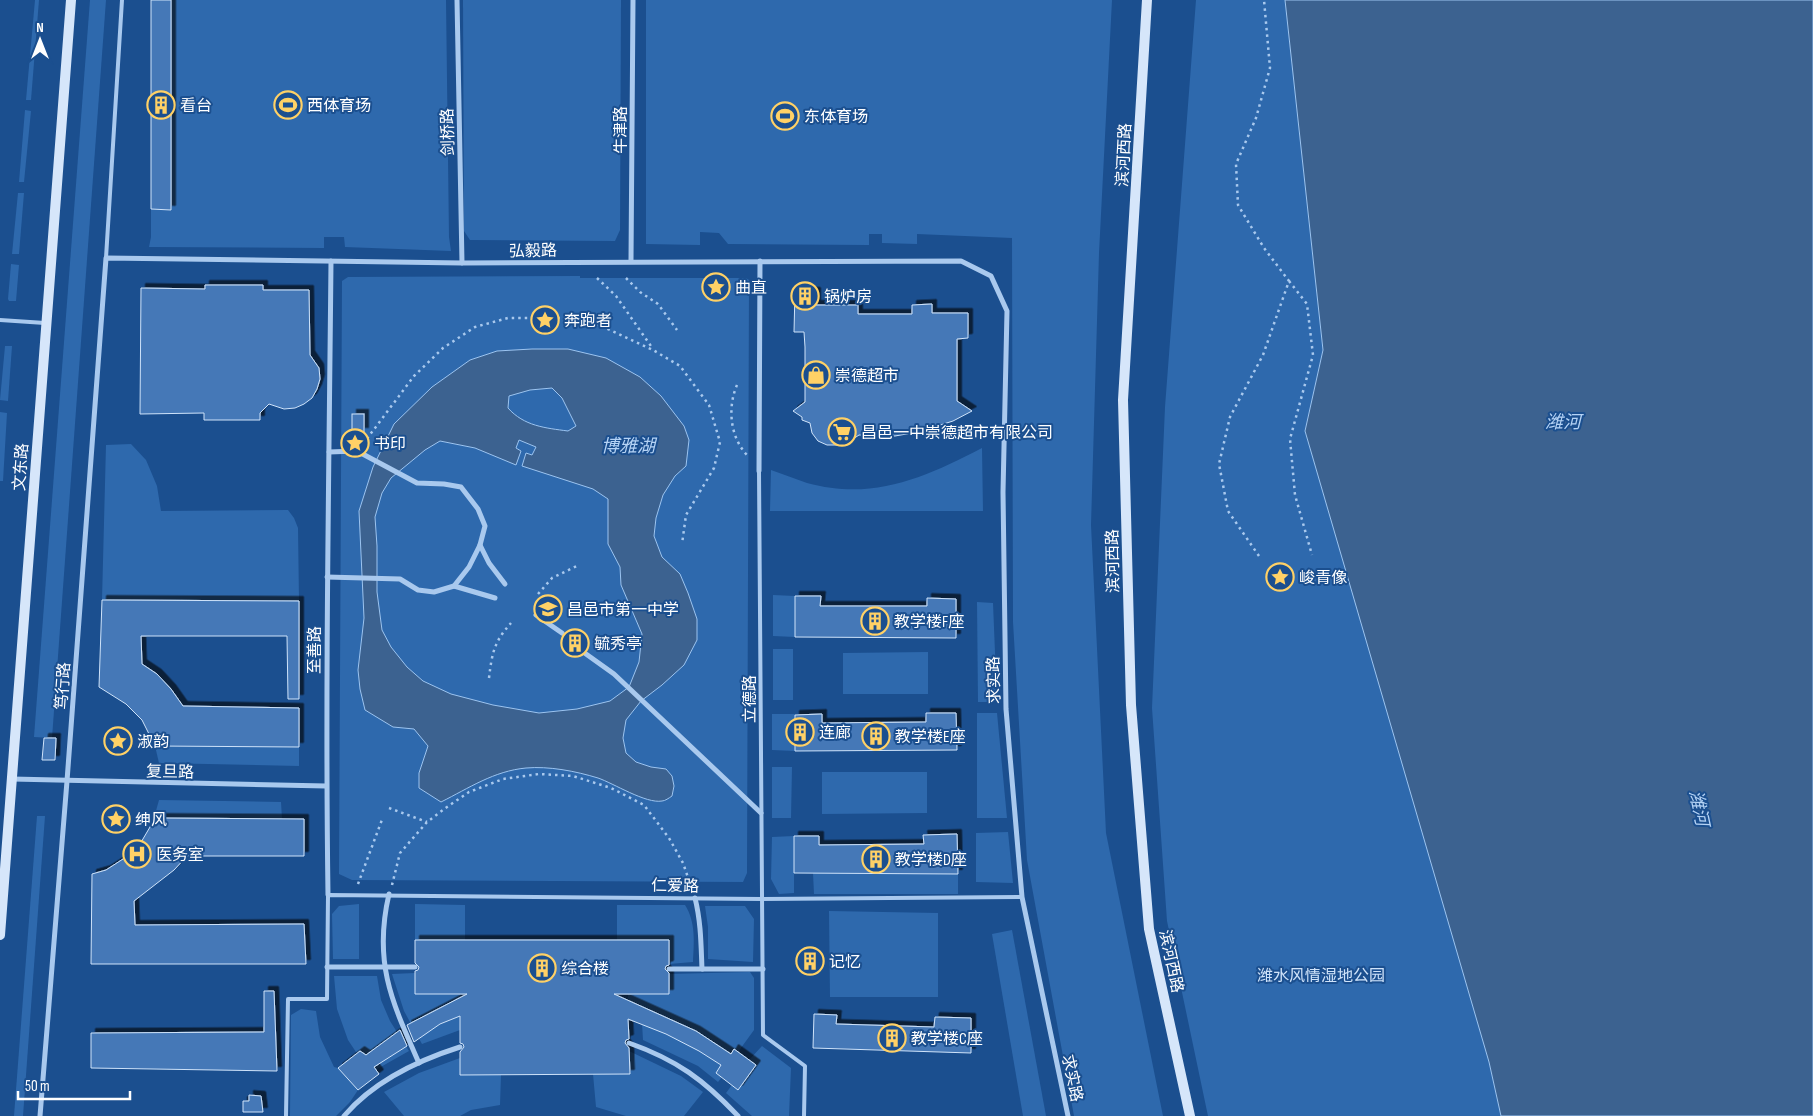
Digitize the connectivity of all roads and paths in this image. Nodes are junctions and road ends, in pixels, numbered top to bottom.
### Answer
1 (71, 0) edge
2 (122, 0) edge
3 (457, 0) edge
4 (633, 0) edge
5 (1147, 0) edge
6 (1264, 0) edge
7 (106, 258) junction
8 (331, 261) junction
9 (631, 261) junction
10 (760, 261) junction
11 (961, 261) joint
12 (462, 263) junction
13 (596, 278) dead end
14 (626, 278) dead end
15 (1289, 281) junction
16 (0, 320) edge
17 (46, 323) junction
18 (677, 330) dead end
19 (654, 350) junction
20 (737, 385) dead end
21 (357, 451) junction
22 (329, 452) junction
23 (759, 469) junction
24 (682, 544) dead end
25 (480, 545) junction
26 (1312, 554) dead end
27 (1260, 556) dead end
28 (579, 564) dead end
29 (327, 577) junction
30 (505, 584) dead end
31 (454, 586) junction
32 (538, 594) dead end
33 (495, 598) dead end
34 (536, 615) dead end
35 (511, 623) dead end
36 (562, 633) dead end
37 (586, 654) dead end
38 (489, 678) dead end
39 (12, 780) junction
40 (67, 781) junction
41 (326, 786) junction
42 (389, 808) dead end
43 (761, 813) junction
44 (383, 817) dead end
45 (428, 822) junction
46 (358, 884) dead end
47 (389, 894) junction
48 (328, 895) junction
49 (1022, 897) junction
50 (694, 898) junction
51 (762, 899) junction
52 (0, 935) edge
53 (327, 967) junction
54 (415, 967) dead end
55 (385, 968) junction
56 (702, 969) junction
57 (763, 969) junction
58 (669, 970) dead end
59 (629, 1043) dead end
60 (460, 1047) dead end
61 (419, 1063) junction
62 (40, 1116) edge
63 (286, 1116) edge
64 (344, 1116) edge
65 (738, 1116) edge
66 (804, 1116) edge
67 (1068, 1116) edge
68 (1190, 1116) edge

1 - 17 street, 文东路
2 - 7 lane
3 - 12 street, 剑桥路
4 - 9 street, 牛津路
5 - 68 street, 滨河西路
6 - 15 path
7 - 8 street, 弘毅路
7 - 40 street, 笃行路
8 - 12 street, 弘毅路
8 - 22 street, 至善路
9 - 10 street, 弘毅路
9 - 12 street, 弘毅路
10 - 11 street, 弘毅路
10 - 23 street, 立德路
11 - 49 street, 求实路
13 - 19 path
14 - 18 path
15 - 26 path
15 - 27 path
16 - 17 lane
17 - 39 street, 文东路
19 - 21 path
19 - 24 path
20 - 23 path
21 - 22 street
21 - 25 street
22 - 29 street, 至善路
23 - 43 lane, 立德路
25 - 30 street
25 - 31 street
28 - 32 path
29 - 31 street
29 - 41 street, 至善路
31 - 33 street
34 - 36 street
35 - 38 path
37 - 43 street
39 - 40 street, 复旦路
39 - 52 street, 文东路
40 - 41 street, 复旦路
40 - 62 street, 笃行路
41 - 48 street, 至善路
42 - 45 path
43 - 51 lane, 立德路
44 - 46 path
45 - 47 path
45 - 50 path
47 - 48 lane, 仁爱路
47 - 50 lane, 仁爱路
47 - 55 street
48 - 53 lane, 至善路
49 - 51 lane, 仁爱路
49 - 67 street, 求实路
50 - 51 lane, 仁爱路
50 - 56 street
51 - 57 lane, 立德路
53 - 55 street
53 - 63 lane, 至善路
54 - 55 street
55 - 61 street
56 - 57 street
56 - 58 street
57 - 66 lane, 立德路
59 - 65 street
60 - 61 street
61 - 64 street

